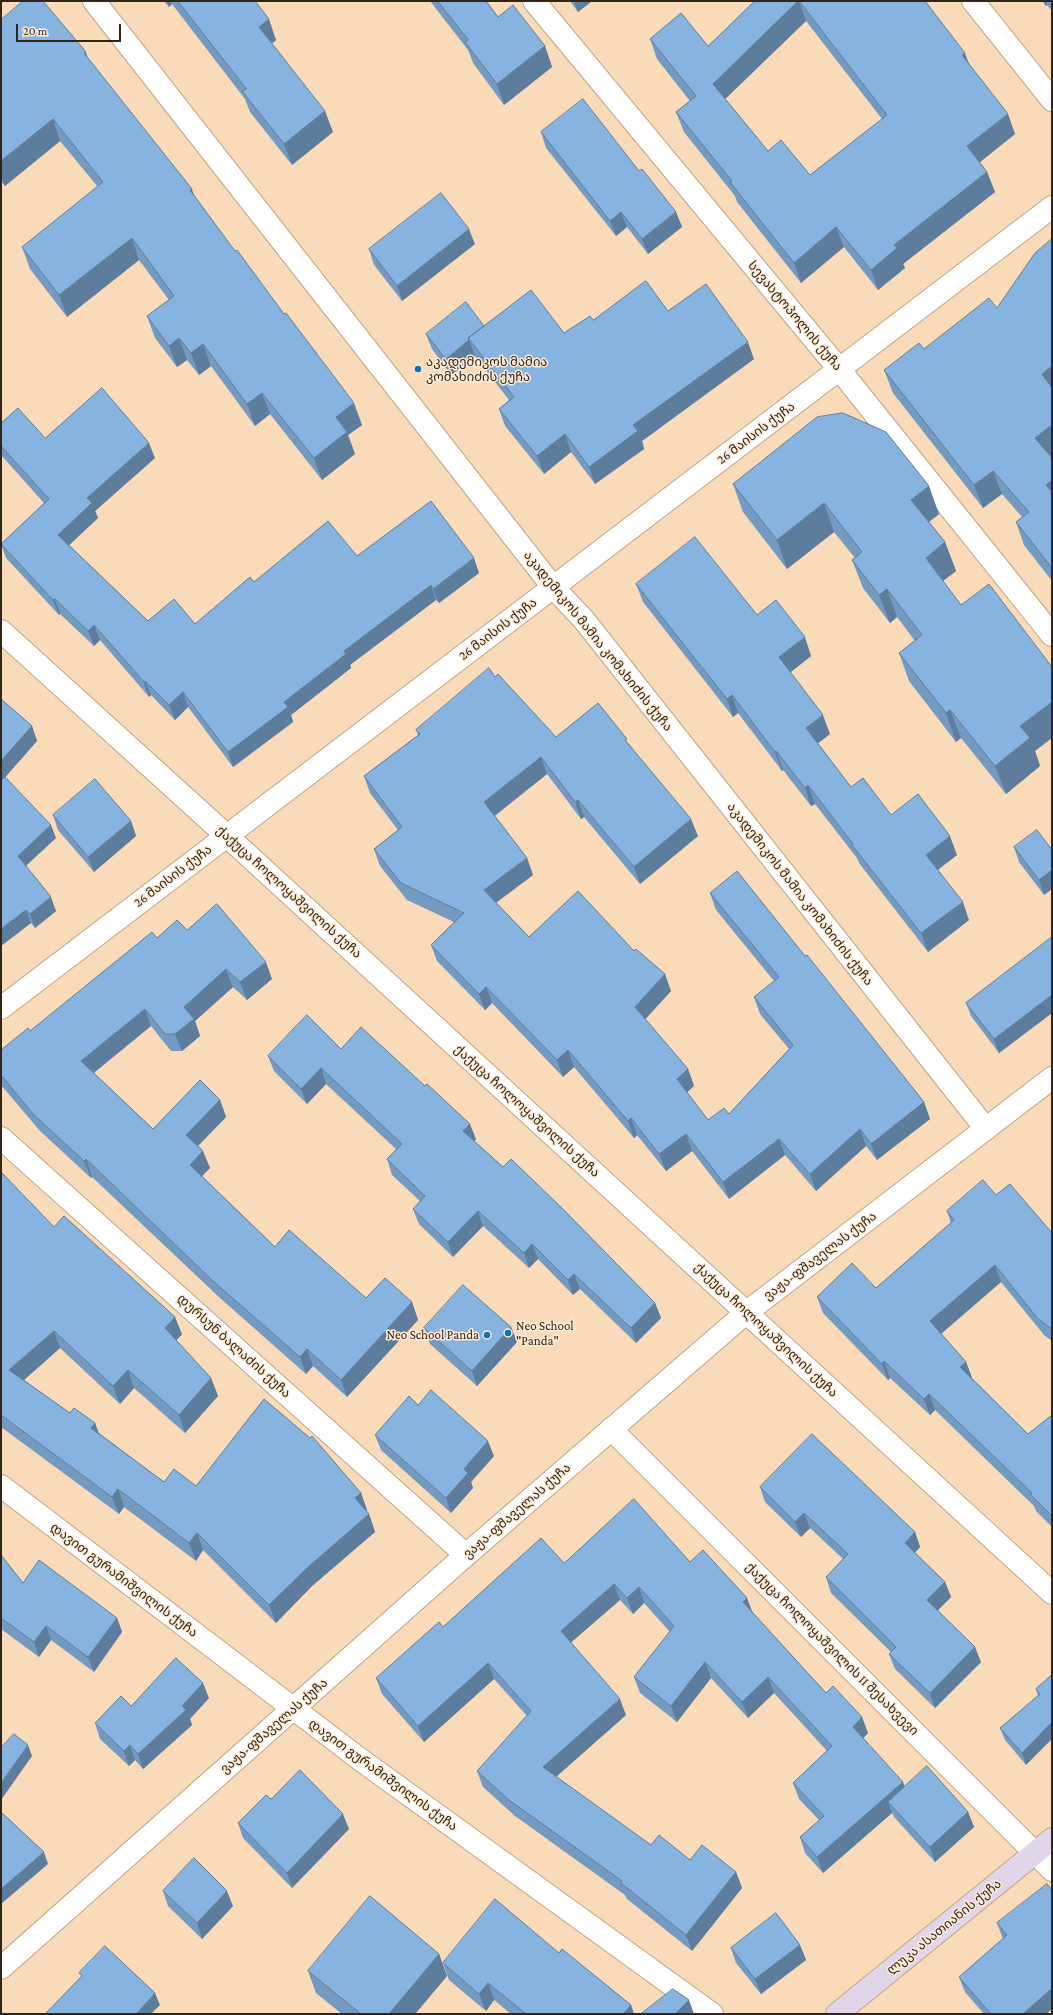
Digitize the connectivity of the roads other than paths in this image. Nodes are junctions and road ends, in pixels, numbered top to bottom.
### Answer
1 (94, 1) edge
2 (534, 1) edge
3 (973, 1) edge
4 (1052, 100) edge
5 (1052, 207) edge
6 (839, 369) junction
7 (553, 587) junction
8 (1, 631) edge
9 (1052, 635) edge
10 (227, 836) junction
11 (1, 1008) edge
12 (1051, 1080) edge
13 (986, 1129) junction
14 (1, 1138) edge
15 (746, 1312) junction
16 (611, 1429) junction
17 (1, 1486) edge
18 (466, 1555) junction
19 (1052, 1593) edge
20 (294, 1709) junction
21 (1052, 1839) edge
22 (1035, 1853) junction
23 (1052, 1870) edge
24 (1, 1968) edge
25 (712, 2014) edge
26 (837, 2014) edge

1 - 7 street, აკადემიკოს მამია კომახიძის ქუჩა
2 - 6 street, სევასტოპოლის ქუჩა
3 - 4 street
5 - 6 street, 26 მაისის ქუჩა
6 - 7 street, 26 მაისის ქუჩა
6 - 9 street, სევასტოპოლის ქუჩა
7 - 10 street, 26 მაისის ქუჩა
7 - 13 street, აკადემიკოს მამია კომახიძის ქუჩა
8 - 10 street, ქაქუცა ჩოლოყაშვილის ქუჩა
10 - 11 street, 26 მაისის ქუჩა
10 - 15 street, ქაქუცა ჩოლოყაშვილის ქუჩა
12 - 13 street, ვაჟა-ფშაველას ქუჩა
13 - 15 street, ვაჟა-ფშაველას ქუჩა
14 - 18 street, დურსუნ ბალაძის ქუჩა
15 - 16 street, ვაჟა-ფშაველას ქუჩა
15 - 19 street, ქაქუცა ჩოლოყაშვილის ქუჩა
16 - 18 street, ვაჟა-ფშაველას ქუჩა
16 - 22 street, ქაქუცა ჩოლოყაშვილის II შესახვევი
17 - 20 street, დავით გურამიშვილის ქუჩა
18 - 20 street, ვაჟა-ფშაველას ქუჩა
20 - 24 street, ვაჟა-ფშაველას ქუჩა
20 - 25 street, დავით გურამიშვილის ქუჩა
21 - 22 street, ლუკა ასათიანის ქუჩა
22 - 23 street, ქაქუცა ჩოლოყაშვილის II შესახვევი
22 - 26 street, ლუკა ასათიანის ქუჩა

